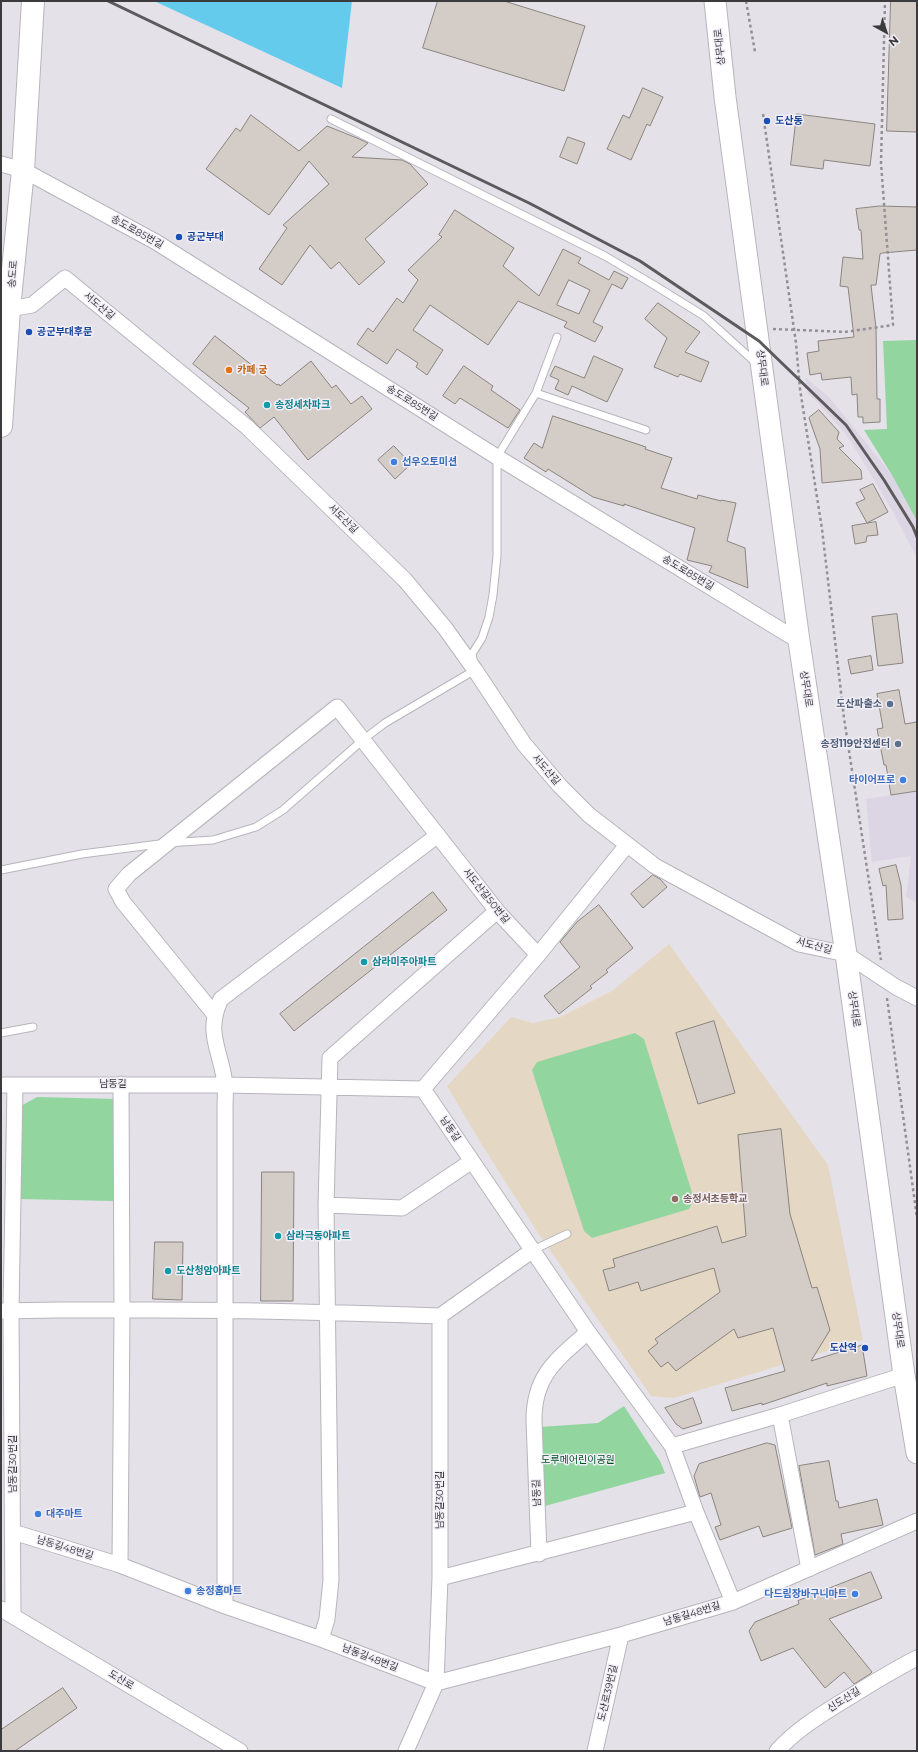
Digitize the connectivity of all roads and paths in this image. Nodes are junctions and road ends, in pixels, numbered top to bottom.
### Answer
1 (33, 1) edge
2 (716, 1) edge
3 (746, 1) edge
4 (885, 1) edge
5 (755, 52) dead end
6 (763, 114) dead end
7 (331, 119) dead end
8 (1, 164) edge
9 (22, 170) junction
10 (9, 309) junction
11 (757, 328) junction
12 (794, 330) junction
13 (557, 338) dead end
14 (762, 368) junction
15 (536, 392) junction
16 (1, 426) edge
17 (646, 430) dead end
18 (497, 457) junction
19 (799, 641) junction
20 (475, 670) junction
21 (364, 739) junction
22 (438, 835) junction
23 (167, 843) junction
24 (627, 845) junction
25 (1, 870) edge
26 (497, 911) junction
27 (846, 954) junction
28 (538, 955) junction
29 (884, 979) junction
30 (917, 998) edge
31 (215, 1015) junction
32 (33, 1027) dead end
33 (1, 1033) edge
34 (121, 1084) junction
35 (8, 1085) edge
36 (225, 1085) junction
37 (328, 1088) junction
38 (423, 1089) junction
39 (472, 1161) junction
40 (326, 1205) junction
41 (917, 1218) edge
42 (567, 1234) dead end
43 (532, 1250) junction
44 (122, 1310) junction
45 (6, 1311) edge
46 (226, 1311) junction
47 (327, 1312) junction
48 (440, 1316) junction
49 (588, 1332) junction
50 (907, 1376) junction
51 (780, 1415) junction
52 (672, 1446) junction
53 (917, 1452) edge
54 (696, 1512) junction
55 (917, 1521) edge
56 (13, 1532) junction
57 (539, 1554) junction
58 (120, 1565) junction
59 (809, 1569) junction
60 (440, 1578) junction
61 (733, 1602) junction
62 (225, 1606) junction
63 (7, 1613) edge
64 (621, 1635) junction
65 (321, 1638) junction
66 (917, 1658) edge
67 (436, 1683) junction
68 (240, 1751) edge
69 (406, 1751) edge
70 (595, 1751) edge
71 (777, 1751) edge

1 - 9 main road, 송도로
2 - 11 main road, 상무대로
3 - 5 path
4 - 12 path
6 - 12 path
7 - 14 lane
8 - 9 street
9 - 10 main road, 송도로
9 - 18 street, 송도로85번길
10 - 16 main road, 송도로
10 - 20 street, 서도산길
11 - 12 path
11 - 14 main road, 상무대로
12 - 29 path
13 - 15 lane
14 - 19 main road, 상무대로
15 - 17 lane
15 - 18 lane
18 - 19 street, 송도로85번길
18 - 20 lane
19 - 27 main road, 상무대로
20 - 21 lane
20 - 24 street, 서도산길
21 - 22 street, 서도산길50번길
21 - 23 lane
21 - 23 street, 서도산길50번길
22 - 26 street, 서도산길50번길
22 - 31 street
23 - 25 lane
23 - 31 street
24 - 27 street, 서도산길
24 - 28 street
26 - 28 street, 서도산길50번길
26 - 37 street
27 - 29 street, 서도산길
27 - 50 main road, 상무대로
28 - 38 street
29 - 30 street, 서도산길
29 - 41 path
31 - 36 street
32 - 33 lane
34 - 35 street, 남동길
34 - 36 street, 남동길
34 - 44 street
35 - 45 street, 남동길30번길
36 - 37 street, 남동길
36 - 46 street
37 - 38 street, 남동길
37 - 40 street
38 - 39 street, 남동길
39 - 40 street
39 - 43 street, 남동길
40 - 47 street
42 - 43 lane
43 - 48 street
43 - 49 street, 남동길
44 - 45 street
44 - 46 street
44 - 58 street
45 - 56 street, 남동길30번길
46 - 47 street
46 - 62 street
47 - 48 street
47 - 65 street
48 - 60 street, 남동길30번길
49 - 52 street, 남동길
49 - 57 street, 남동길
50 - 51 street
50 - 53 main road, 상무대로
51 - 52 street
51 - 59 street
52 - 54 street, 남동길
54 - 57 street
54 - 61 street, 남동길
55 - 59 street
56 - 58 street, 남동길48번길
56 - 63 street, 남동길30번길
57 - 60 street
58 - 62 street, 남동길48번길
59 - 61 street, 남동길48번길
60 - 67 street, 남동길30번길
61 - 64 street, 남동길48번길
62 - 65 street, 남동길48번길
63 - 68 street, 도산로
64 - 67 street, 남동길48번길
64 - 70 street, 도산로39번길
65 - 67 street, 남동길48번길
66 - 71 street, 신도산길
67 - 69 street

